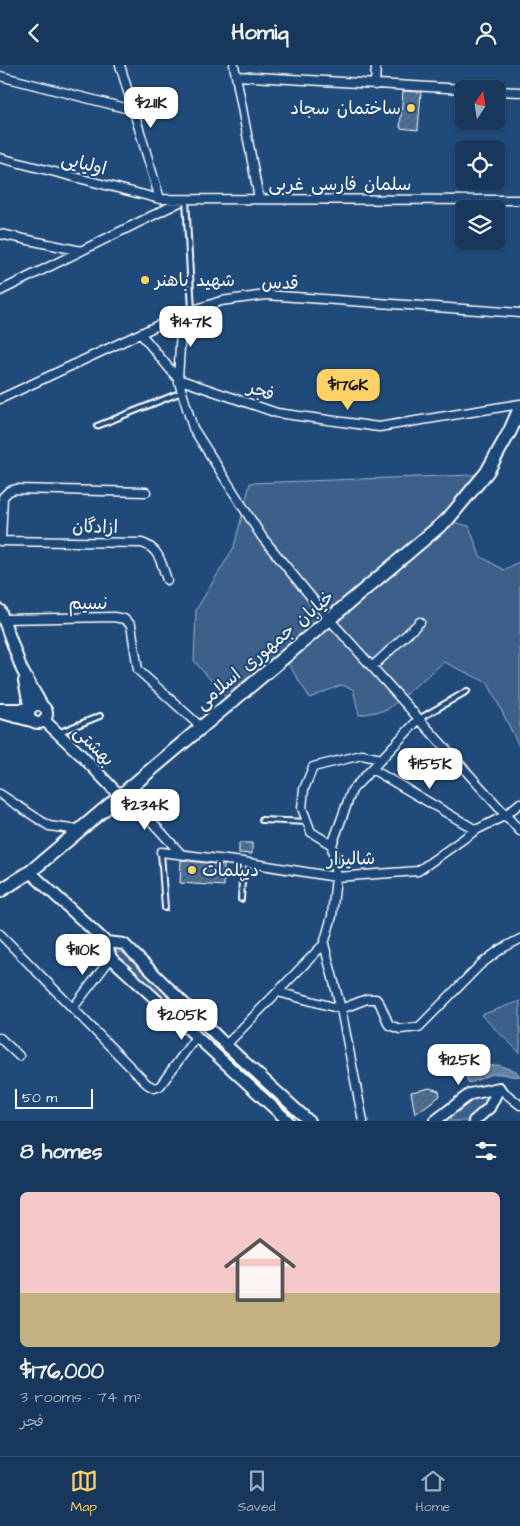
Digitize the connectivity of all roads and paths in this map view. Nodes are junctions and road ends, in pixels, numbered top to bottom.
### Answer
1 (120, 65) edge
2 (234, 65) edge
3 (376, 65) edge
4 (0, 76) edge
5 (237, 76) junction
6 (375, 85) junction
7 (455, 89) edge
8 (505, 91) edge
9 (520, 92) edge
10 (134, 110) junction
11 (0, 158) edge
12 (160, 199) junction
13 (186, 199) junction
14 (259, 199) junction
15 (520, 200) edge
16 (0, 234) edge
17 (82, 251) junction
18 (0, 291) edge
19 (192, 311) junction
20 (520, 313) edge
21 (182, 314) junction
22 (141, 334) junction
23 (178, 379) junction
24 (182, 392) junction
25 (0, 399) edge
26 (520, 406) edge
27 (97, 426) dead end
28 (146, 492) dead end
29 (0, 541) edge
30 (167, 580) dead end
31 (2, 615) edge
32 (329, 619) junction
33 (420, 622) dead end
34 (372, 667) junction
35 (22, 670) junction
36 (468, 691) dead end
37 (43, 707) junction
38 (0, 709) edge
39 (30, 709) junction
40 (0, 712) edge
41 (100, 716) dead end
42 (419, 719) junction
43 (40, 721) junction
44 (201, 727) junction
45 (58, 733) junction
46 (382, 759) junction
47 (372, 769) junction
48 (0, 794) edge
49 (123, 794) junction
50 (520, 803) edge
51 (506, 815) junction
52 (262, 820) dead end
53 (308, 822) junction
54 (80, 830) junction
55 (476, 830) junction
56 (520, 831) edge
57 (332, 845) junction
58 (161, 852) joint
59 (181, 854) junction
60 (243, 862) junction
61 (30, 872) junction
62 (336, 877) junction
63 (0, 891) edge
64 (241, 899) dead end
65 (165, 907) dead end
66 (0, 933) edge
67 (520, 939) edge
68 (106, 942) junction
69 (324, 944) junction
70 (111, 958) junction
71 (278, 992) junction
72 (73, 1008) junction
73 (342, 1009) junction
74 (196, 1037) junction
75 (0, 1038) edge
76 (226, 1045) junction
77 (19, 1055) dead end
78 (499, 1088) junction
79 (520, 1105) edge
80 (288, 1121) edge
81 (309, 1121) edge
82 (363, 1121) edge
83 (435, 1121) edge
84 (474, 1121) edge

1 - 10 street
2 - 5 street
3 - 6 street
4 - 10 street
5 - 6 street
5 - 14 street
6 - 7 street
8 - 9 street
10 - 12 street
11 - 12 street, اولیایی
12 - 13 street, سلمان فارسی غربی
13 - 14 street, سلمان فارسی غربی
13 - 17 street
13 - 19 lane
14 - 15 street, سلمان فارسی غربی
16 - 17 street
17 - 18 street
19 - 20 street, قدس
19 - 21 street, قدس
21 - 22 street, قدس
21 - 23 street
22 - 23 street
22 - 25 street, قدس
23 - 24 street
23 - 26 street, فجر
24 - 27 lane
24 - 32 street
26 - 32 main road, خیابان جمهوری اسلامی
28 - 29 street
29 - 30 street, ازادگان
31 - 35 street
31 - 44 street, نسیم
32 - 34 street
32 - 44 main road, خیابان جمهوری اسلامی
33 - 34 street
34 - 42 street
35 - 37 street
35 - 39 street
36 - 42 lane
37 - 39 street
37 - 43 street
38 - 39 street
39 - 43 street
40 - 43 street
41 - 45 lane
42 - 46 street
42 - 51 street
43 - 45 street, بهشتی
44 - 49 main road, خیابان جمهوری اسلامی
45 - 49 street, بهشتی
46 - 47 street
46 - 53 street
47 - 55 street
47 - 57 street
48 - 54 street
49 - 54 main road, خیابان جمهوری اسلامی
49 - 59 street
50 - 51 street, شالیزار
51 - 55 street, شالیزار
51 - 56 street
52 - 53 lane
53 - 57 street
54 - 61 main road, خیابان جمهوری اسلامی
55 - 62 street, شالیزار
57 - 62 street
58 - 59 street, شالیزار
58 - 65 lane
59 - 60 street, شالیزار
60 - 62 street, شالیزار
60 - 64 lane
61 - 63 main road, خیابان جمهوری اسلامی
61 - 68 street
62 - 69 street
66 - 72 street
67 - 73 street
68 - 70 street
68 - 76 street
69 - 71 street
69 - 73 street
70 - 72 street
70 - 74 street
71 - 73 street
71 - 76 street
72 - 74 street
73 - 82 street
74 - 80 street
75 - 77 street
76 - 81 street
78 - 79 street
78 - 83 street
78 - 84 street

